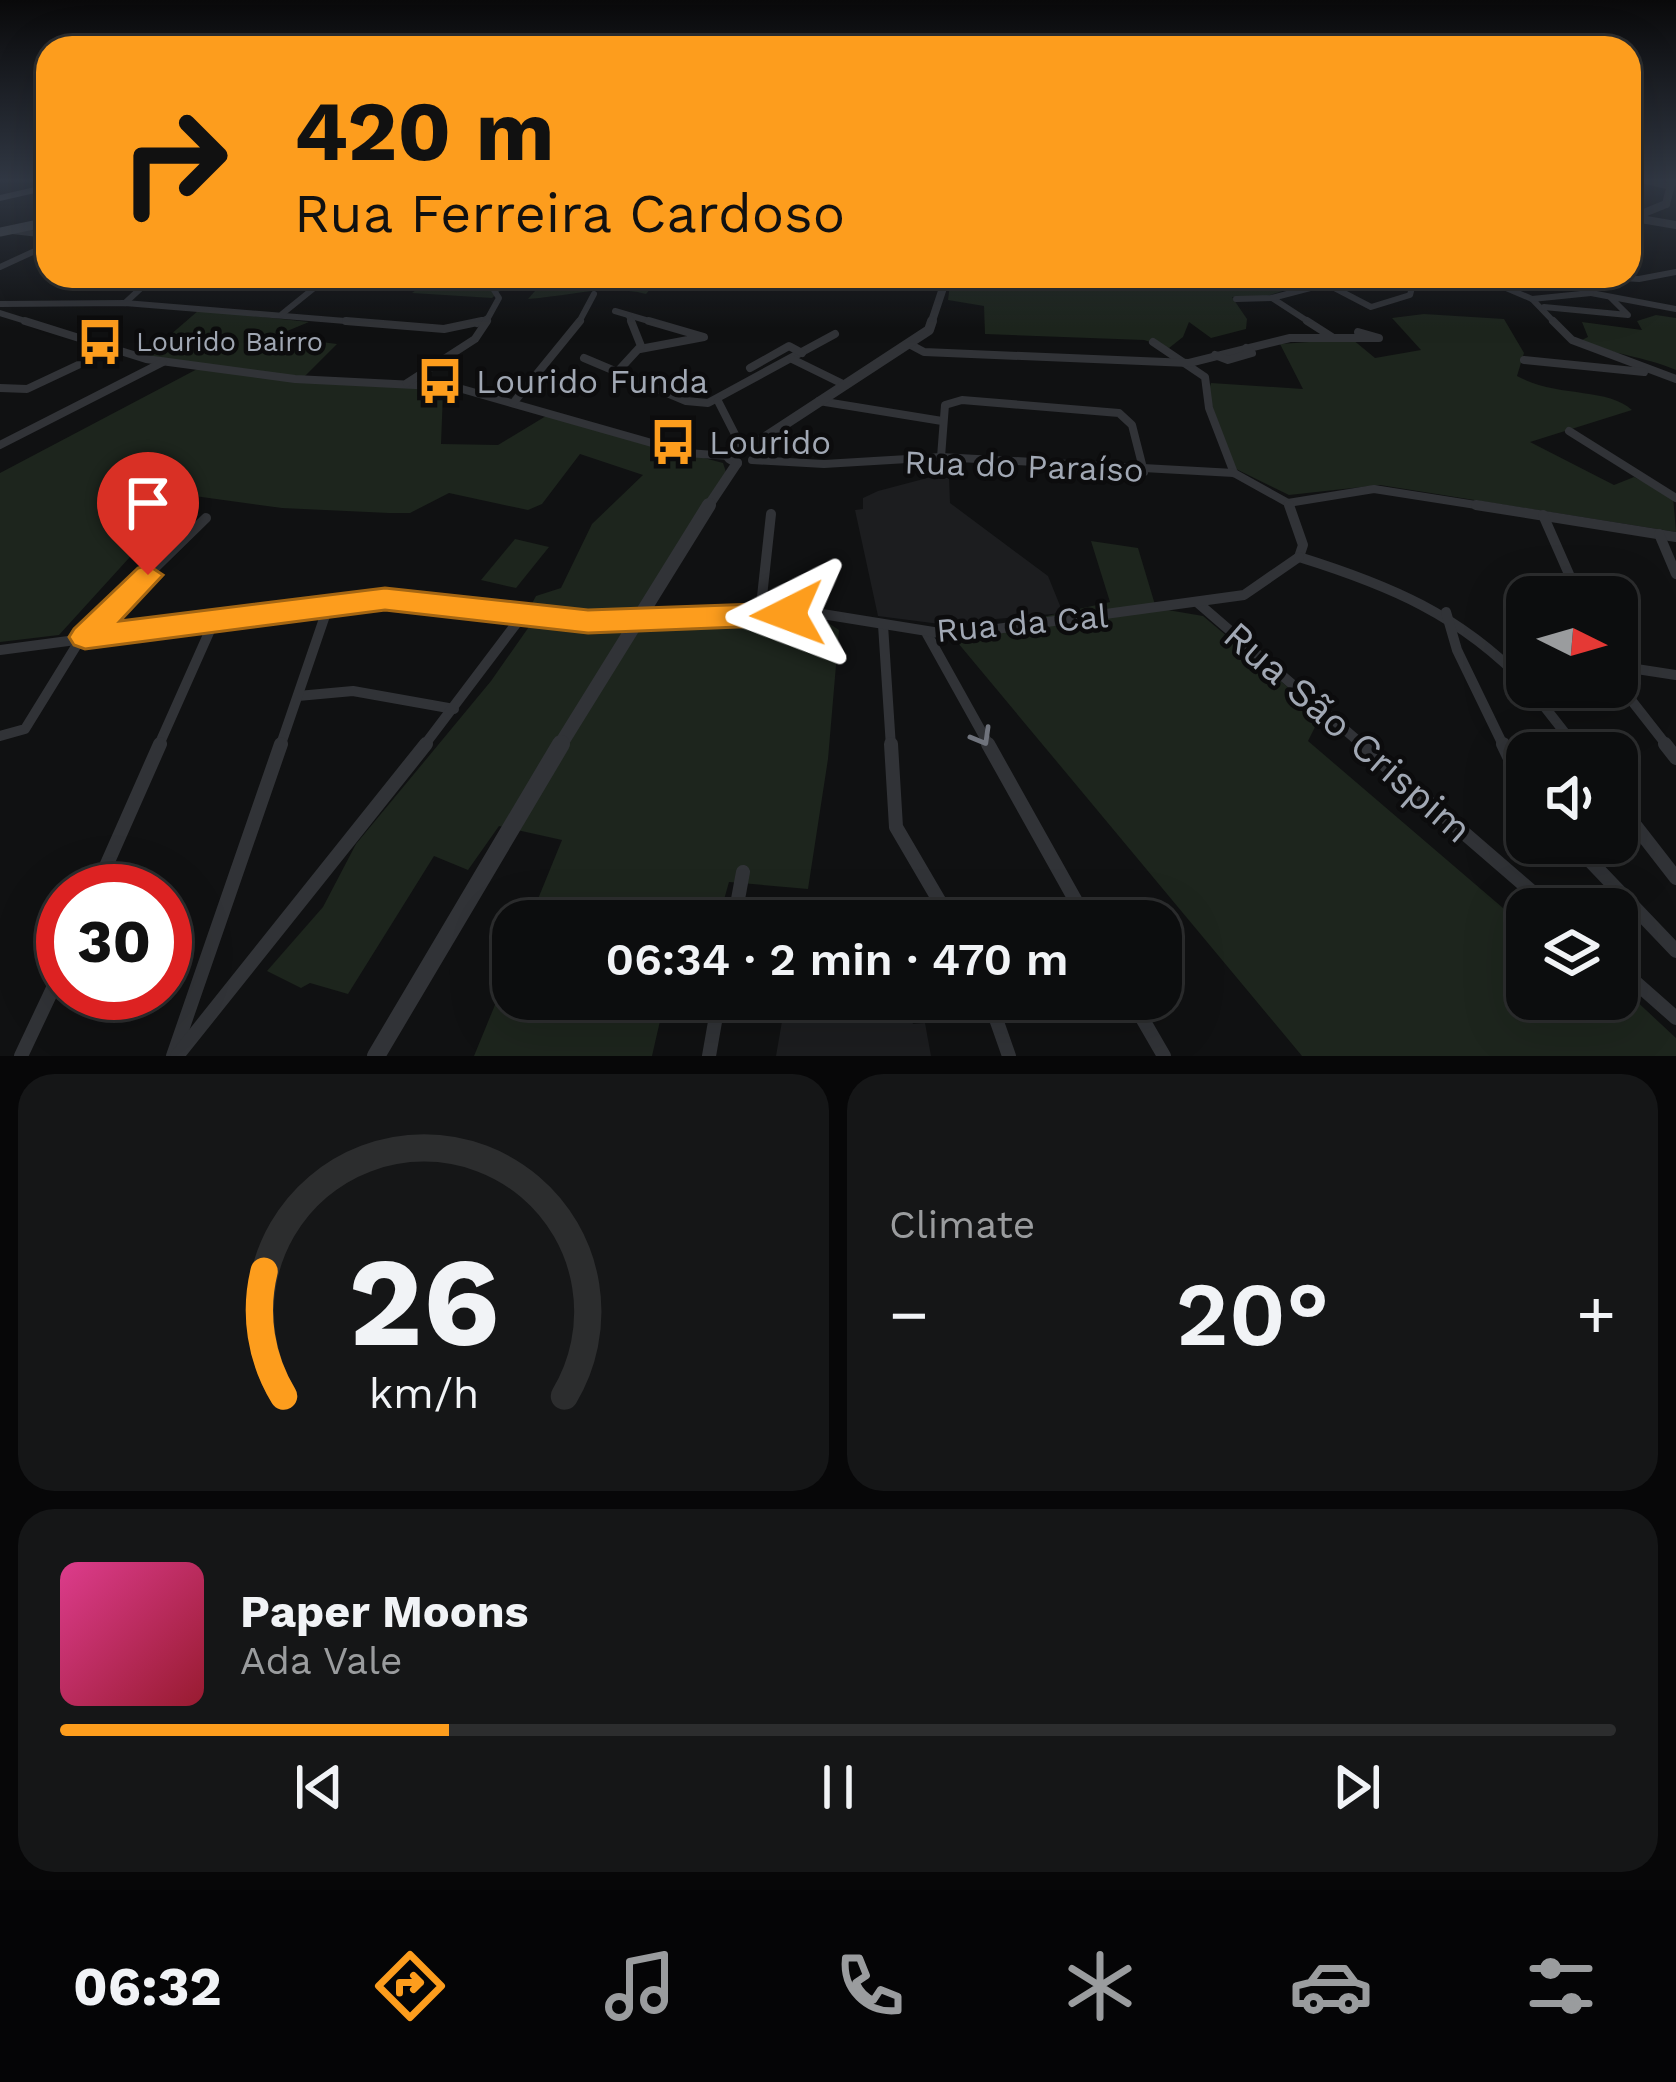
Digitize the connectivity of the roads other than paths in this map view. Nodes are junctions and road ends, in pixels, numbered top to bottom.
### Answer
1 (36, 250) edge
2 (0, 267) edge
3 (1676, 272) edge
4 (1641, 280) edge
5 (142, 288) edge
6 (312, 288) edge
7 (493, 288) edge
8 (944, 288) edge
9 (1304, 288) edge
10 (1335, 288) edge
11 (1412, 288) edge
12 (1506, 288) edge
13 (1583, 288) edge
14 (1592, 293) junction
15 (594, 294) dead end
16 (1272, 298) junction
17 (1611, 298) junction
18 (1236, 299) dead end
19 (1532, 299) junction
20 (32, 302) junction
21 (125, 304) junction
22 (1544, 308) junction
23 (1676, 309) edge
24 (1, 310) edge
25 (615, 311) dead end
26 (282, 314) junction
27 (629, 315) junction
28 (488, 318) junction
29 (835, 334) dead end
30 (1364, 335) dead end
31 (1332, 337) junction
32 (1153, 342) dead end
33 (910, 344) junction
34 (640, 349) junction
35 (110, 350) junction
36 (802, 353) junction
37 (584, 358) dead end
38 (792, 359) junction
39 (1524, 360) dead end
40 (163, 362) junction
41 (1189, 363) junction
42 (619, 370) junction
43 (1661, 373) junction
44 (765, 376) junction
45 (1676, 379) edge
46 (407, 383) junction
47 (845, 385) junction
48 (0, 388) edge
49 (718, 401) junction
50 (819, 401) junction
51 (514, 402) junction
52 (942, 421) junction
53 (1569, 431) dead end
54 (0, 445) edge
55 (741, 455) junction
56 (941, 457) junction
57 (1144, 472) junction
58 (1234, 473) junction
59 (1676, 498) edge
60 (1288, 503) junction
61 (772, 514) dead end
62 (1544, 515) junction
63 (206, 518) dead end
64 (1659, 534) junction
65 (1676, 537) edge
66 (1299, 557) junction
67 (1676, 574) edge
68 (1570, 576) edge
69 (1198, 603) junction
70 (329, 604) junction
71 (1446, 613) junction
72 (760, 615) junction
73 (522, 616) junction
74 (215, 619) junction
75 (633, 622) junction
76 (883, 626) junction
77 (927, 634) junction
78 (85, 637) junction
79 (0, 650) edge
80 (1506, 660) edge
81 (1638, 669) edge
82 (1676, 675) edge
83 (298, 696) junction
84 (1545, 708) edge
85 (1637, 708) edge
86 (454, 709) junction
87 (1564, 732) edge
88 (0, 736) edge
89 (1506, 751) edge
90 (1676, 758) edge
91 (1638, 829) edge
92 (107, 864) edge
93 (1594, 864) edge
94 (743, 872) dead end
95 (1676, 878) edge
96 (1528, 888) edge
97 (738, 900) edge
98 (939, 900) edge
99 (1075, 900) edge
100 (1676, 951) edge
101 (1638, 985) edge
102 (1676, 1018) edge
103 (38, 1020) edge
104 (715, 1020) edge
105 (996, 1020) edge
106 (1143, 1020) edge
107 (21, 1056) edge
108 (175, 1056) edge
109 (376, 1056) edge
110 (709, 1056) edge
111 (1009, 1056) edge
112 (1163, 1056) edge

1 - 2 street
3 - 4 street
5 - 21 street
6 - 26 street
7 - 28 street
8 - 33 street
9 - 16 street
10 - 11 street
12 - 19 street
13 - 14 street
14 - 17 street
14 - 19 street
15 - 51 street
16 - 18 street
16 - 31 street
17 - 22 street
17 - 23 street
19 - 22 street
20 - 21 street
20 - 24 street
20 - 24 street
21 - 26 street
22 - 43 street
24 - 35 street, Rua do Paraíso
25 - 27 street
26 - 28 street
27 - 34 street
27 - 34 street
28 - 46 street
29 - 36 street
30 - 31 street
31 - 41 street
32 - 41 street
33 - 41 street
33 - 47 street
34 - 42 street
35 - 40 street, Rua do Paraíso
35 - 48 street
36 - 38 street
36 - 44 street
37 - 42 street
38 - 44 street
38 - 47 street
39 - 43 street
40 - 46 street, Rua do Paraíso
40 - 54 street
41 - 58 street
42 - 49 street
43 - 45 street
44 - 49 street
46 - 51 street, Rua do Paraíso
47 - 50 street
49 - 55 street
50 - 52 street
50 - 55 street
51 - 55 street, Rua do Paraíso
52 - 56 street
52 - 57 street
53 - 59 street
55 - 56 street, Rua do Paraíso
55 - 75 street
56 - 57 street, Rua do Paraíso
57 - 58 street, Rua do Paraíso
58 - 60 street, Rua do Paraíso
60 - 62 street
60 - 66 street
61 - 72 street
62 - 64 street
62 - 68 street
63 - 78 street
64 - 65 street
64 - 67 street
66 - 69 street, Rua da Cal
66 - 71 street
69 - 77 street, Rua da Cal
69 - 96 street, Rua São Crispim
70 - 73 street, Rua da Cal
70 - 74 street, Rua da Cal
70 - 83 street
71 - 80 street
71 - 89 street
72 - 75 street, Rua da Cal
72 - 76 street, Rua da Cal
73 - 75 street, Rua da Cal
73 - 86 street
74 - 78 street, Rua da Cal
74 - 92 street
75 - 109 street
76 - 77 street, Rua da Cal
76 - 98 street
77 -> 99 street
78 - 79 street, Rua da Cal
78 - 88 street
81 - 82 street
83 - 86 street
83 - 108 street
84 - 87 street
85 - 90 street
86 - 108 street
91 - 95 street
93 - 100 street
94 - 97 street
101 - 102 street
103 - 107 street
104 - 110 street
105 - 111 street
106 - 112 street

